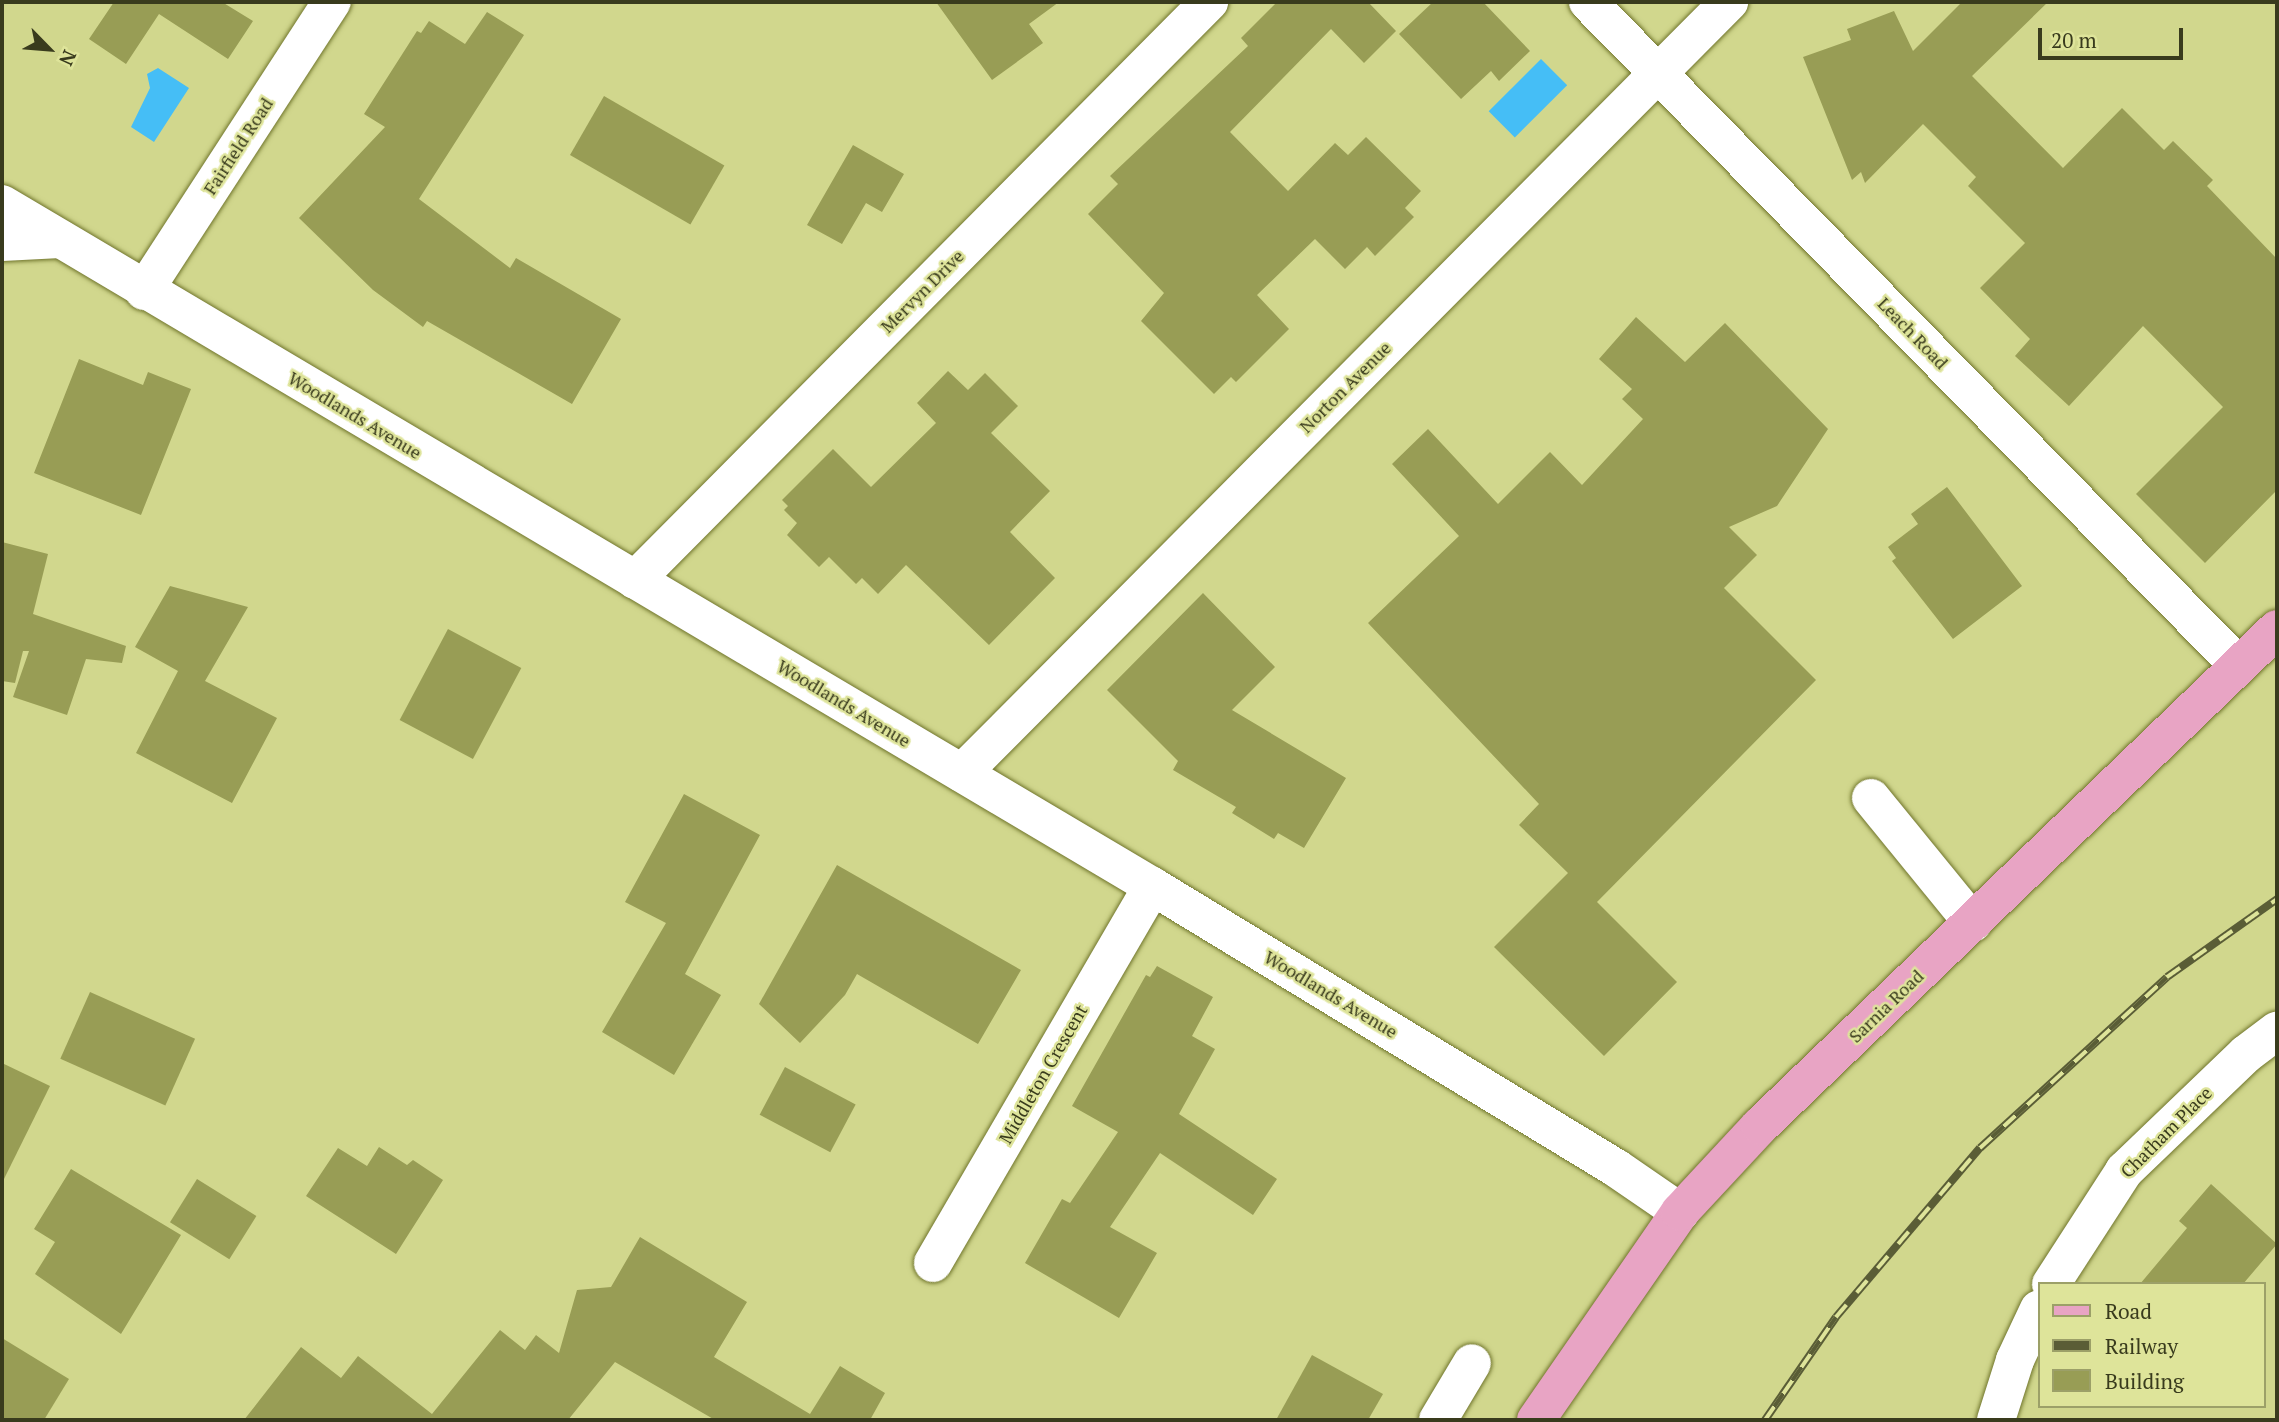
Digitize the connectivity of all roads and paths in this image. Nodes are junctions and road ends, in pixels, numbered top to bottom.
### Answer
1 (332, 2) edge
2 (1209, 2) edge
3 (1588, 2) edge
4 (1729, 2) edge
5 (1658, 72) junction
6 (2, 204) edge
7 (60, 239) junction
8 (2, 242) edge
9 (145, 291) junction
10 (635, 580) junction
11 (2277, 629) edge
12 (2238, 665) junction
13 (962, 773) junction
14 (1871, 798) dead end
15 (1152, 886) junction
16 (1973, 923) junction
17 (2277, 1031) edge
18 (1680, 1212) junction
19 (933, 1263) dead end
20 (2052, 1282) edge
21 (2038, 1311) edge
22 (1472, 1363) dead end
23 (1438, 1420) edge
24 (1536, 1420) edge
25 (1996, 1420) edge

1 - 9 street, Fairfield Road
2 - 10 street, Mervyn Drive
3 - 5 street, Leach Road
4 - 5 street, Norton Avenue
5 - 12 street, Leach Road
5 - 13 street, Norton Avenue
6 - 7 street, Woodlands Avenue
7 - 8 street
7 - 9 street, Woodlands Avenue
9 - 10 street, Woodlands Avenue
10 - 13 street, Woodlands Avenue
11 - 12 main road, Sarnia Road
12 - 16 main road, Sarnia Road
13 - 15 street, Woodlands Avenue
14 - 16 street
15 - 18 street, Woodlands Avenue
15 - 19 street, Middleton Crescent
16 - 18 main road, Sarnia Road
17 - 20 street, Chatham Place
18 - 24 main road, Sarnia Road
21 - 25 street
22 - 23 street

